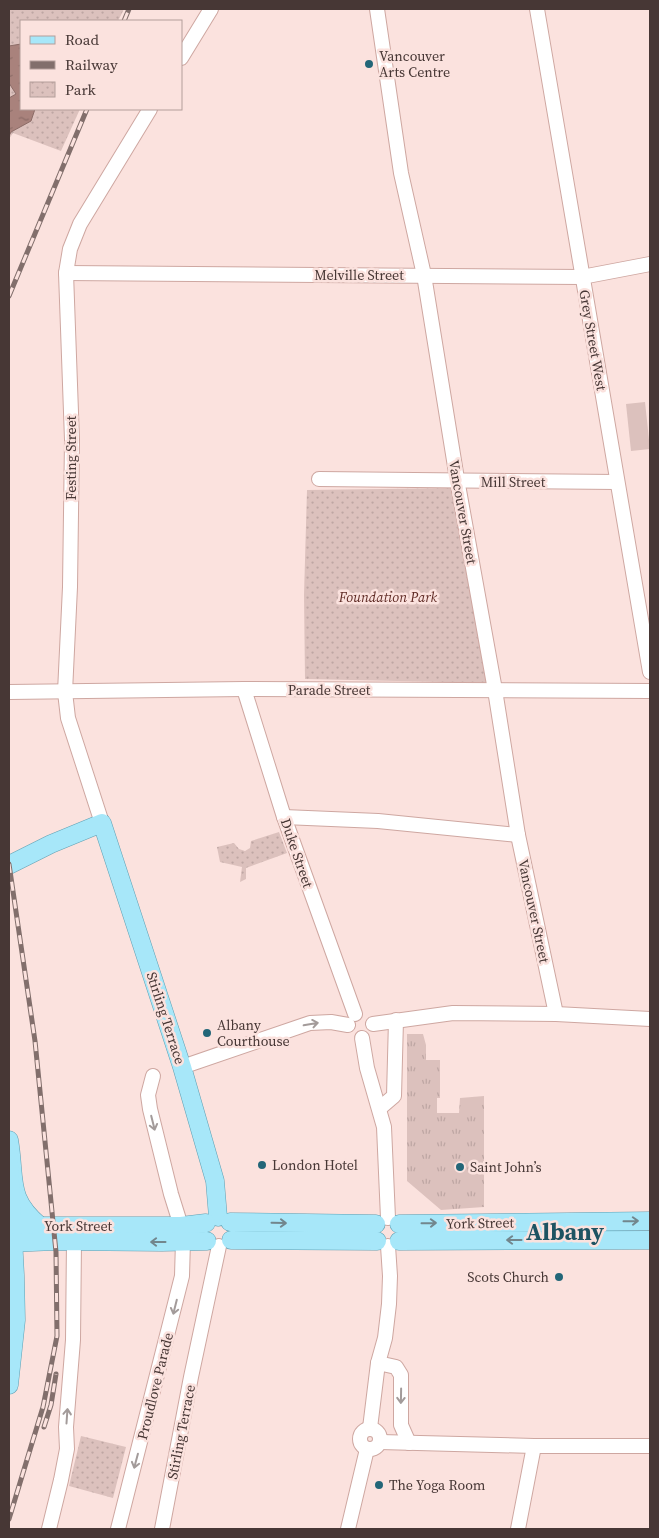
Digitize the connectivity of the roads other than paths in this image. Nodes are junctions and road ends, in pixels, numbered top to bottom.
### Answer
1 (211, 9) edge
2 (377, 9) edge
3 (537, 9) edge
4 (182, 56) edge
5 (149, 110) edge
6 (650, 264) edge
7 (66, 273) junction
8 (424, 275) junction
9 (582, 277) junction
10 (319, 479) dead end
11 (458, 482) junction
12 (617, 482) junction
13 (650, 672) edge
14 (244, 689) junction
15 (495, 690) junction
16 (650, 691) edge
17 (9, 692) edge
18 (65, 692) junction
19 (284, 817) junction
20 (102, 823) junction
21 (518, 835) junction
22 (9, 865) edge
23 (556, 1014) junction
24 (650, 1019) edge
25 (351, 1020) junction
26 (396, 1020) junction
27 (373, 1024) junction
28 (362, 1038) junction
29 (182, 1067) junction
30 (153, 1076) dead end
31 (380, 1108) junction
32 (9, 1140) edge
33 (9, 1164) edge
34 (650, 1221) edge
35 (219, 1231) junction
36 (388, 1232) junction
37 (74, 1234) junction
38 (182, 1234) junction
39 (11, 1235) edge
40 (45, 1236) junction
41 (650, 1240) edge
42 (15, 1275) junction
43 (378, 1363) junction
44 (9, 1385) edge
45 (370, 1428) junction
46 (380, 1442) junction
47 (409, 1443) junction
48 (534, 1446) junction
49 (650, 1446) edge
50 (367, 1449) junction
51 (49, 1529) edge
52 (118, 1529) edge
53 (162, 1529) edge
54 (348, 1529) edge
55 (518, 1529) edge

1 - 4 street
2 - 8 street, Vancouver Street
3 - 9 street, Grey Street West
5 - 7 street, Festing Street
6 - 9 street, Melville Street
7 - 8 street, Melville Street
7 - 18 street, Festing Street
8 - 9 street, Melville Street
8 - 11 street, Vancouver Street
9 - 12 street, Grey Street West
10 - 11 street, Mill Street
11 - 12 street, Mill Street
11 - 15 street, Vancouver Street
12 - 13 street, Grey Street West
14 - 15 street, Parade Street
14 - 18 street, Parade Street
14 - 19 street, Duke Street
15 - 16 street, Parade Street
15 - 21 street, Vancouver Street
17 - 18 street, Parade Street
18 - 20 street, Festing Street
19 - 21 street
19 - 25 street, Duke Street
20 - 22 main road
20 - 29 main road, Stirling Terrace
21 - 23 street, Vancouver Street
23 - 24 street
23 - 26 street
25 - 27 street
25 - 28 street
29 -> 25 street
26 - 27 street
26 - 31 street
27 - 28 street
28 - 31 street
29 - 35 main road, Stirling Terrace
30 -> 38 street, Proudlove Parade
31 - 36 street
32 - 40 main road
33 - 39 main road
36 -> 34 main road, York Street
35 - 36 main road, York Street
35 - 38 main road, York Street
35 - 53 street, Stirling Terrace
41 -> 36 main road, York Street
36 - 43 street
37 - 38 main road, York Street
37 - 40 main road, York Street
51 -> 37 street
38 -> 52 street, Proudlove Parade
39 - 40 main road, York Street
39 - 42 main road
40 - 42 main road
42 - 44 main road
43 - 45 street
43 -> 47 street
45 - 46 street
45 - 50 street
46 - 47 street
46 - 50 street
47 - 48 street
48 - 49 street
48 - 55 street
50 - 54 street

